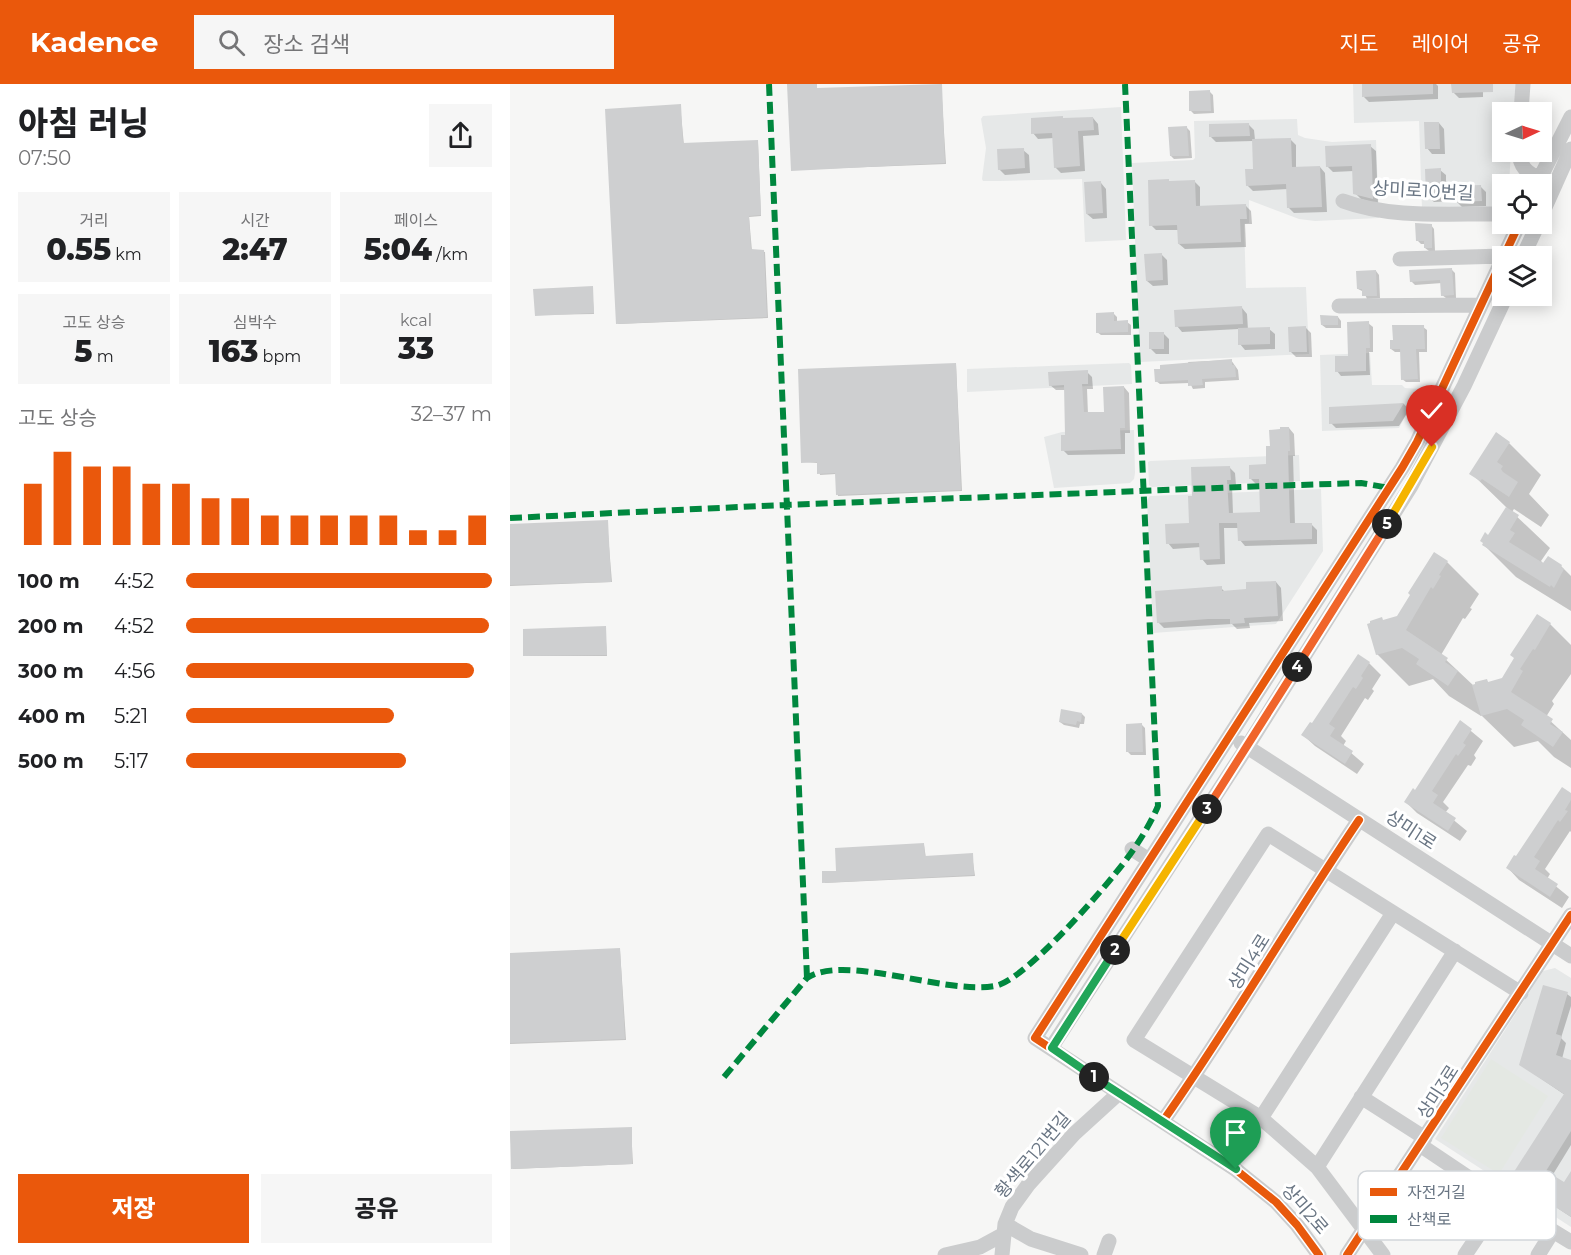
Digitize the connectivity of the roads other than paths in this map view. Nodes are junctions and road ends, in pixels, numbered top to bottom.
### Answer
1 (1523, 84) edge
2 (1522, 102) edge
3 (1571, 117) edge
4 (1571, 149) edge
5 (1521, 162) edge
6 (1529, 174) edge
7 (1543, 174) edge
8 (1552, 192) edge
9 (1343, 201) dead end
10 (1492, 214) edge
11 (1492, 256) edge
12 (1400, 259) dead end
13 (1492, 279) edge
14 (1480, 305) junction
15 (1339, 306) dead end
16 (1501, 306) edge
17 (1229, 736) junction
18 (1247, 747) junction
19 (1359, 820) junction
20 (1132, 849) dead end
21 (1149, 860) junction
22 (1325, 870) junction
23 (1393, 913) junction
24 (1571, 915) edge
25 (1552, 943) junction
26 (1455, 951) junction
27 (1571, 956) edge
28 (1521, 993) junction
29 (1052, 1048) junction
30 (1194, 1077) junction
31 (1119, 1093) junction
32 (1361, 1097) junction
33 (1261, 1118) junction
34 (1163, 1121) junction
35 (1423, 1142) junction
36 (1317, 1167) junction
37 (1404, 1171) edge
38 (1462, 1171) edge
39 (1358, 1222) edge
40 (1004, 1229) junction
41 (1556, 1233) edge
42 (1358, 1239) edge
43 (1372, 1240) edge
44 (1475, 1240) edge
45 (1547, 1240) edge
46 (1571, 1242) edge
47 (945, 1255) edge
48 (1002, 1255) edge
49 (1081, 1255) edge
50 (1319, 1255) edge
51 (1347, 1255) edge
52 (1383, 1255) edge
53 (1465, 1255) edge
54 (1538, 1255) edge

1 - 2 street
3 - 7 street
4 - 8 street
5 - 6 street
9 - 10 street, 상미로10번길
11 - 12 street
13 - 14 street
14 - 15 street
14 - 17 street
16 - 18 street
17 - 18 street, 상미1로
17 - 21 street
18 - 19 street, 상미1로
18 - 29 street
19 - 22 street, 상미4로
19 - 25 street, 상미1로
20 - 21 street
21 - 29 street
22 - 23 street
22 - 30 street, 상미4로
22 - 30 street
23 - 26 street
23 - 33 street
24 - 25 street, 상미3로
25 - 27 street, 상미1로
25 - 28 street, 상미3로
26 - 28 street
26 - 32 street
28 - 35 street, 상미3로
29 - 31 street, 상미2로
30 - 33 street
30 - 34 street, 상미4로
31 - 34 street, 상미2로
31 - 40 street, 황색로121번길
32 - 35 street
32 - 36 street
33 - 36 street
34 - 50 street, 상미2로
35 - 37 street, 상미3로
35 - 38 street, 상미3로
36 - 39 street
40 - 47 street
40 - 48 street, 황색로121번길
40 - 49 street
41 - 46 street, 상미3로
42 - 51 street, 상미3로
43 - 52 street
44 - 53 street
45 - 54 street

